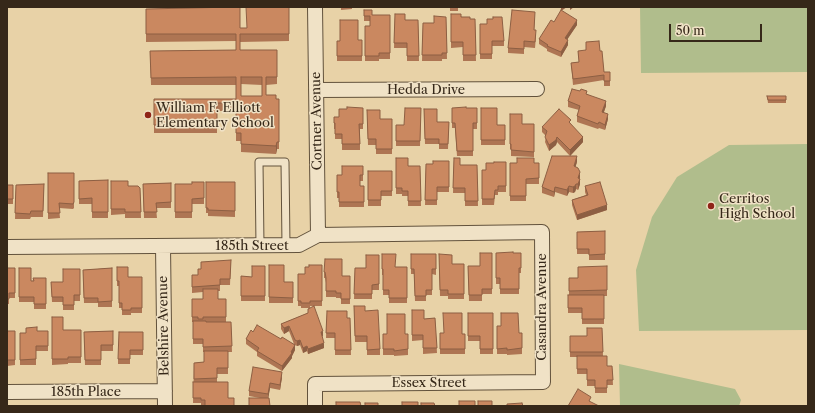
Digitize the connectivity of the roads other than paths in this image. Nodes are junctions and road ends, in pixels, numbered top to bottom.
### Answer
1 (315, 7) edge
2 (537, 89) dead end
3 (316, 90) junction
4 (542, 232) joint
5 (318, 235) junction
6 (163, 246) junction
7 (260, 246) junction
8 (286, 246) junction
9 (7, 247) edge
10 (542, 382) joint
11 (165, 391) junction
12 (7, 392) edge
13 (165, 406) edge
14 (315, 406) edge

1 - 3 street, Cortner Avenue
2 - 3 street, Hedda Drive
3 - 5 street, Cortner Avenue
4 - 5 street, 185th Street
4 - 10 street, Casandra Avenue
5 - 8 street, 185th Street
6 - 7 street, 185th Street
6 - 9 street, 185th Street
6 - 11 street, Belshire Avenue
7 - 8 street, 185th Street
7 - 8 lane
10 - 14 street, Essex Street
11 - 12 street, 185th Place
11 - 13 street, Belshire Avenue

